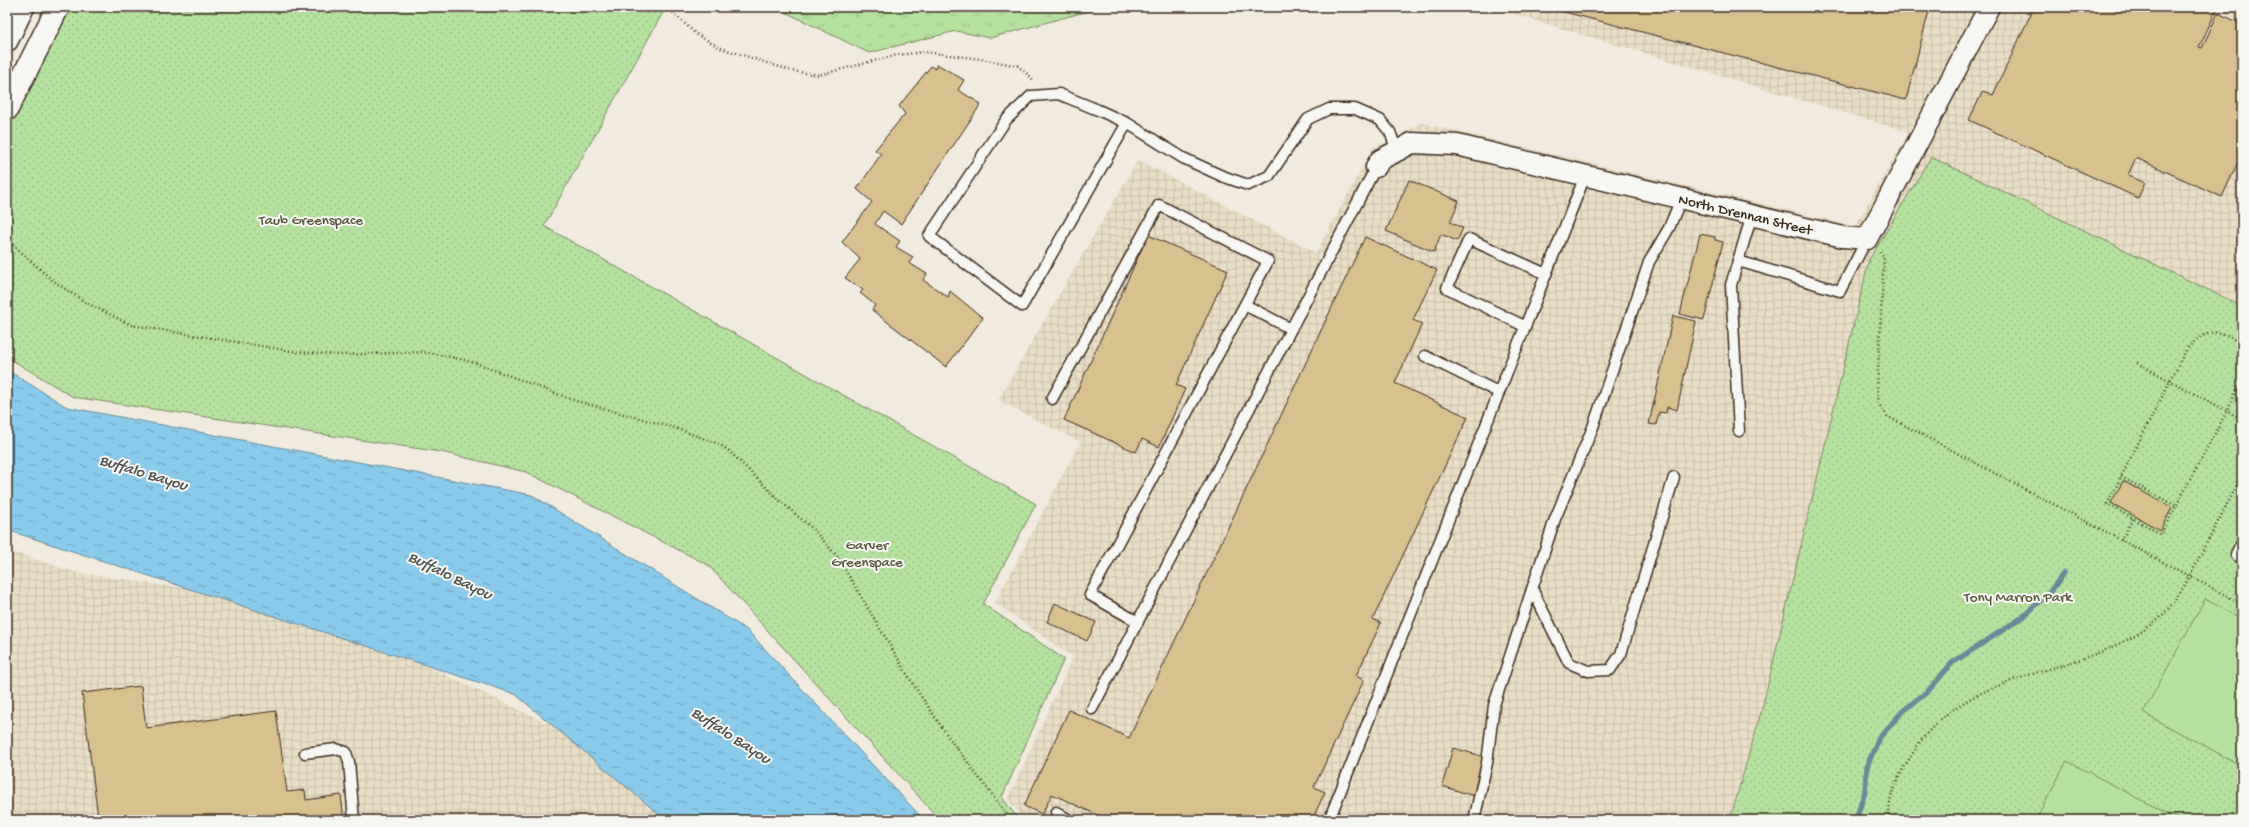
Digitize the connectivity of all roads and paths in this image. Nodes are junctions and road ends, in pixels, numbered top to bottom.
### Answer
1 (23, 7) edge
2 (58, 7) edge
3 (667, 7) edge
4 (1990, 7) edge
5 (7, 40) edge
6 (1036, 96) junction
7 (7, 109) edge
8 (1127, 123) junction
9 (1397, 151) junction
10 (1376, 167) joint
11 (1585, 176) junction
12 (1681, 199) junction
13 (1752, 215) junction
14 (7, 239) edge
15 (1867, 239) junction
16 (1738, 262) junction
17 (1546, 274) junction
18 (1245, 305) junction
19 (1524, 326) junction
20 (1291, 329) junction
21 (2242, 349) edge
22 (1425, 356) dead end
23 (2137, 363) dead end
24 (2242, 379) edge
25 (2170, 380) junction
26 (1498, 392) junction
27 (1052, 399) dead end
28 (2228, 411) junction
29 (2242, 419) edge
30 (1739, 431) dead end
31 (2242, 476) edge
32 (1674, 477) dead end
33 (2121, 477) junction
34 (2176, 506) junction
35 (2133, 518) junction
36 (2121, 541) junction
37 (2242, 543) edge
38 (2239, 557) edge
39 (2190, 576) junction
40 (1532, 589) junction
41 (2242, 604) edge
42 (1138, 622) junction
43 (1092, 709) dead end
44 (305, 753) dead end
45 (1056, 812) dead end
46 (354, 820) edge
47 (1011, 820) edge
48 (1069, 820) edge
49 (1329, 820) edge
50 (1474, 820) edge
51 (1888, 820) edge

1 - 5 main road
2 - 7 main road
3 - 6 path
4 - 15 street
6 - 8 lane
6 - 8 lane
8 - 9 lane
9 - 10 street, North Drennan Street
9 - 11 street, North Drennan Street
10 - 20 lane
11 - 12 street, North Drennan Street
11 - 17 lane
12 - 13 street, North Drennan Street
12 - 40 lane
13 - 15 street, North Drennan Street
13 - 16 lane
14 - 47 path
15 - 16 lane
15 - 36 path
16 - 30 lane
17 - 19 lane
17 - 19 lane
18 - 20 lane
18 - 27 lane
18 - 42 lane
19 - 26 lane
20 - 42 lane
21 - 25 path
22 - 26 lane
23 - 25 path
24 - 28 path
25 - 28 path
25 - 33 path
26 - 49 lane
28 - 29 path
28 - 34 path
31 - 39 path
32 - 40 lane
33 - 34 path
33 - 35 path
34 - 35 path
35 - 36 path
36 - 39 path
37 - 38 lane
39 - 41 path
39 - 51 path
40 - 50 lane
42 - 43 lane
44 - 46 lane
45 - 48 lane

